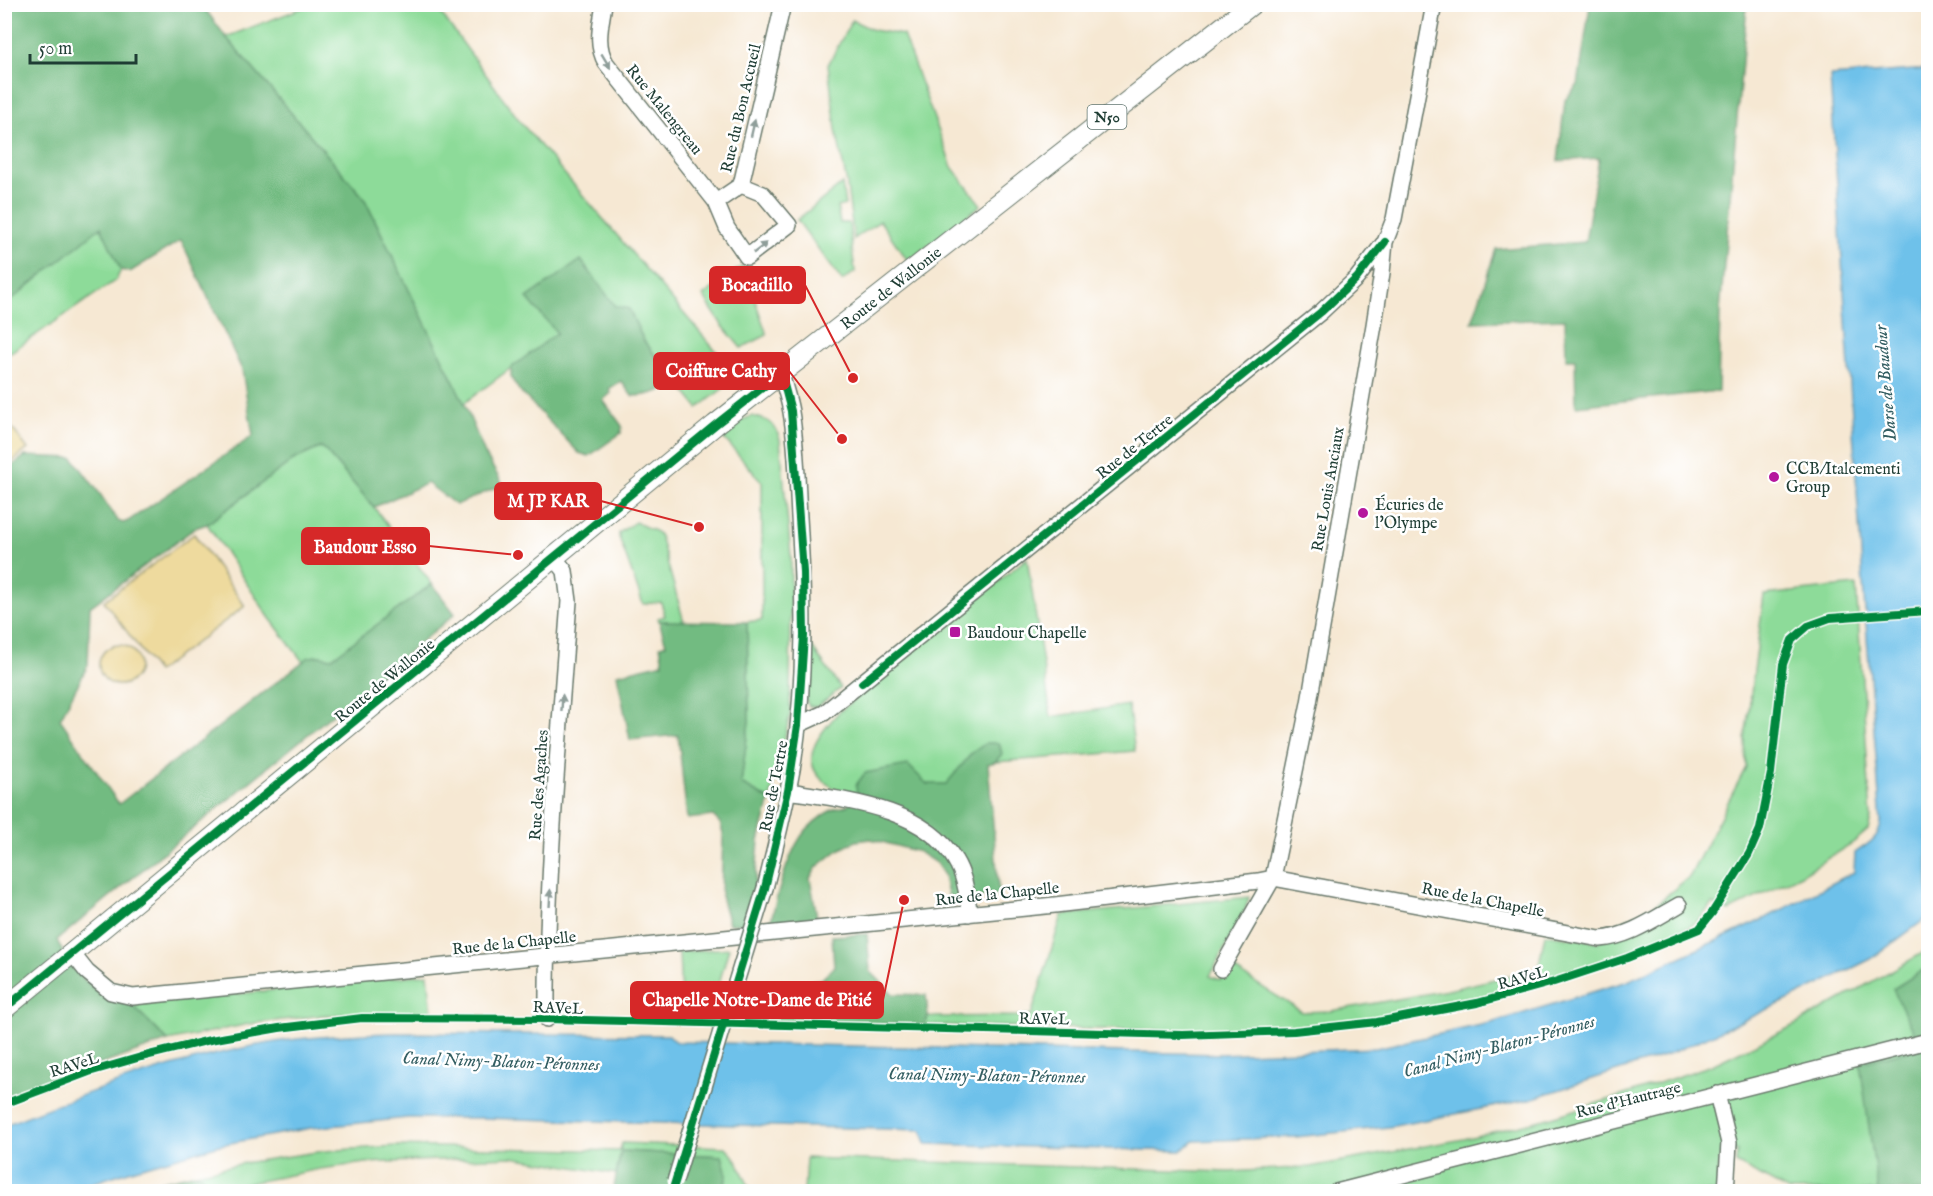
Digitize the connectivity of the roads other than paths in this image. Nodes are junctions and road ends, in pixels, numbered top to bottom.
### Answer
1 (604, 4) edge
2 (783, 4) edge
3 (1252, 4) edge
4 (1434, 4) edge
5 (741, 185) junction
6 (716, 202) junction
7 (1384, 242) junction
8 (781, 373) junction
9 (554, 557) junction
10 (798, 725) junction
11 (788, 791) junction
12 (1273, 878) junction
13 (1679, 905) dead end
14 (969, 914) junction
15 (72, 953) junction
16 (548, 957) junction
17 (1221, 969) dead end
18 (4, 1009) edge
19 (547, 1019) dead end
20 (1929, 1041) edge
21 (1717, 1094) junction
22 (674, 1186) edge
23 (1336, 1191) edge
24 (1725, 1191) edge

1 -> 6 street, Rue Malengreau
5 -> 2 street, Rue du Bon Accueil
3 - 8 main road, Route de Wallonie / N50
4 - 7 street, Rue Louis Anciaux
5 - 6 street
6 -> 5 street, Rue Malengreau
7 - 10 street, Rue de Tertre
7 - 12 street, Rue Louis Anciaux
8 - 9 main road, Route de Wallonie / N50
8 - 10 street, Rue de Tertre
9 - 15 main road, Route de Wallonie / N50
16 -> 9 street, Rue des Agaches
10 - 11 street, Rue de Tertre
11 - 14 street
11 - 22 street, Rue de Tertre, bridge
12 - 13 street, Rue de la Chapelle
12 - 14 street, Rue de la Chapelle
12 - 17 street, Rue Louis Anciaux
14 - 16 street, Rue de la Chapelle
15 - 16 street, Rue de la Chapelle
15 - 18 main road, Route de Wallonie / N50
16 - 19 street, Rue des Agaches
20 - 21 street, Rue d'Hautrage
21 - 23 street, Rue d'Hautrage
21 - 24 street

